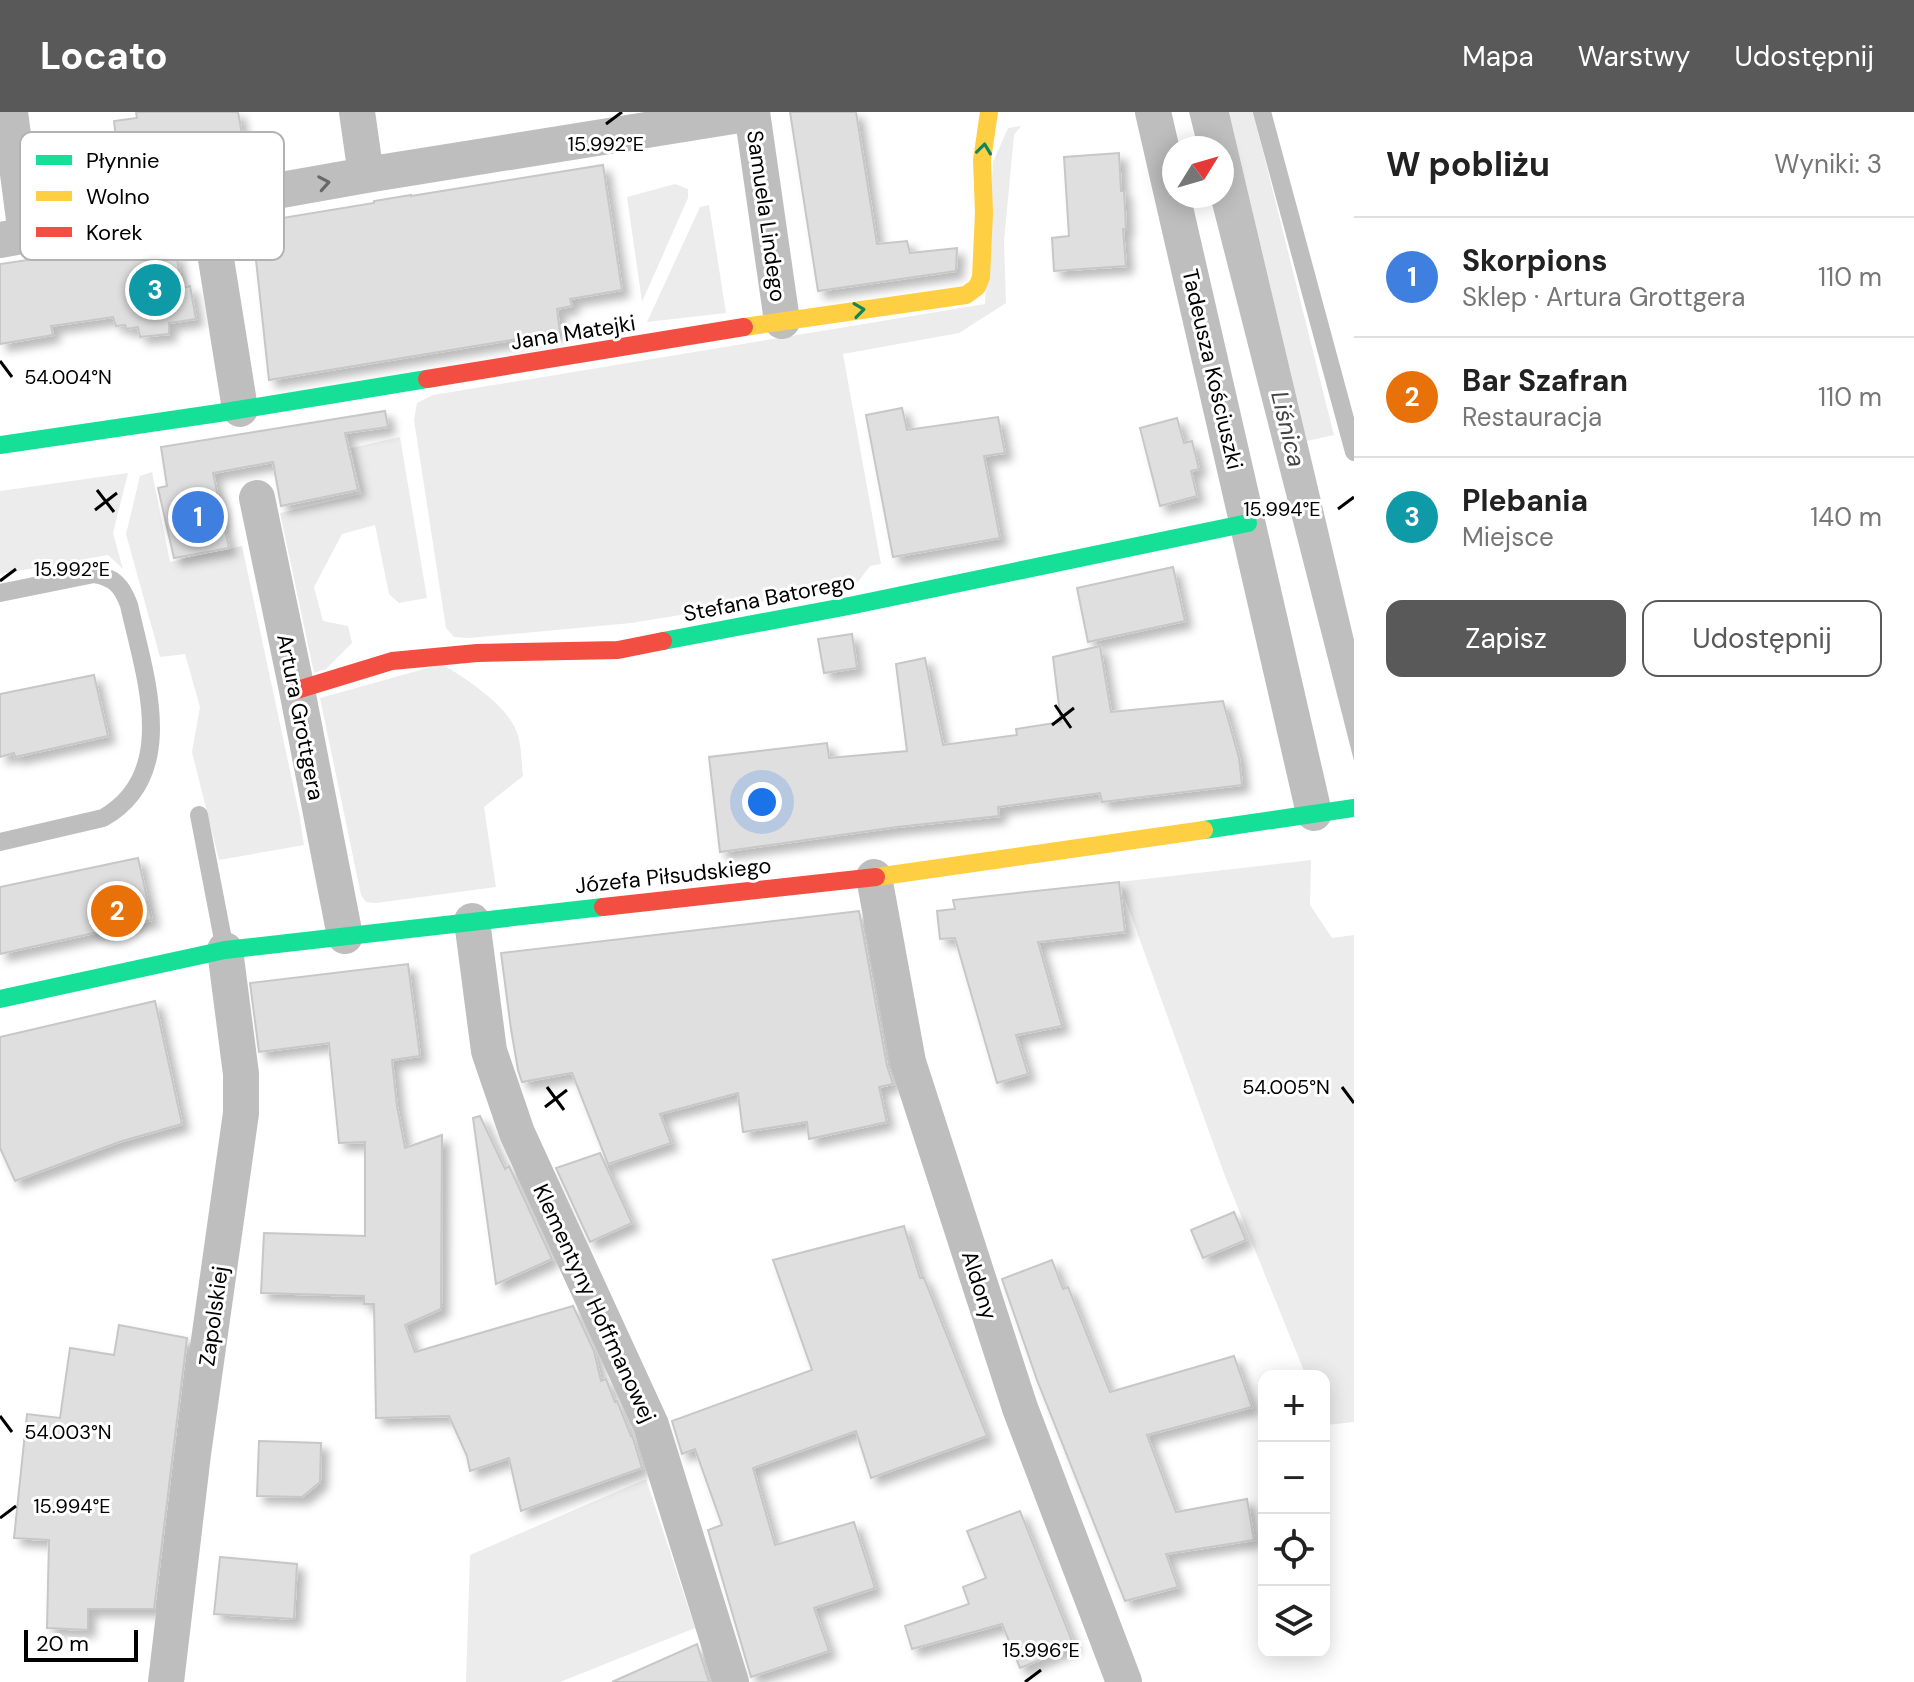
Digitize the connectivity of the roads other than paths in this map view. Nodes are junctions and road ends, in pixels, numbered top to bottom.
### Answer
1 (10, 112) edge
2 (357, 112) edge
3 (752, 112) edge
4 (989, 112) edge
5 (1153, 112) edge
6 (1262, 112) edge
7 (366, 175) junction
8 (284, 189) edge
9 (13, 238) edge
10 (216, 260) edge
11 (782, 321) junction
12 (240, 409) junction
13 (0, 445) edge
14 (1354, 452) edge
15 (257, 498) dead end
16 (1248, 523) junction
17 (0, 593) edge
18 (297, 690) junction
19 (1354, 808) edge
20 (1314, 813) junction
21 (199, 815) dead end
22 (0, 842) edge
23 (874, 877) junction
24 (472, 921) junction
25 (345, 936) junction
26 (225, 950) junction
27 (0, 999) edge
28 (166, 1682) edge
29 (731, 1682) edge
30 (1124, 1682) edge

1 - 9 street
2 - 7 street
3 - 7 street
3 - 11 street, Samuela Lindego
11 -> 4 street, Jana Matejki
5 - 16 street, Tadeusza Kościuszki
6 - 14 lane
8 -> 7 street
10 - 12 street
11 - 12 street, Jana Matejki
12 - 13 street, Jana Matejki
15 - 18 street, Artura Grottgera
16 - 18 street, Stefana Batorego
16 - 20 street, Tadeusza Kościuszki
17 - 22 lane
18 - 25 street, Artura Grottgera
19 - 20 street, Józefa Piłsudskiego
20 - 23 street, Józefa Piłsudskiego
21 - 26 lane
23 - 24 street, Józefa Piłsudskiego
23 - 30 street, Aldony
24 - 25 street, Józefa Piłsudskiego
24 - 29 street, Klementyny Hoffmanowej
25 - 26 street, Józefa Piłsudskiego
26 - 27 street, Józefa Piłsudskiego
26 - 28 street, Zapolskiej

